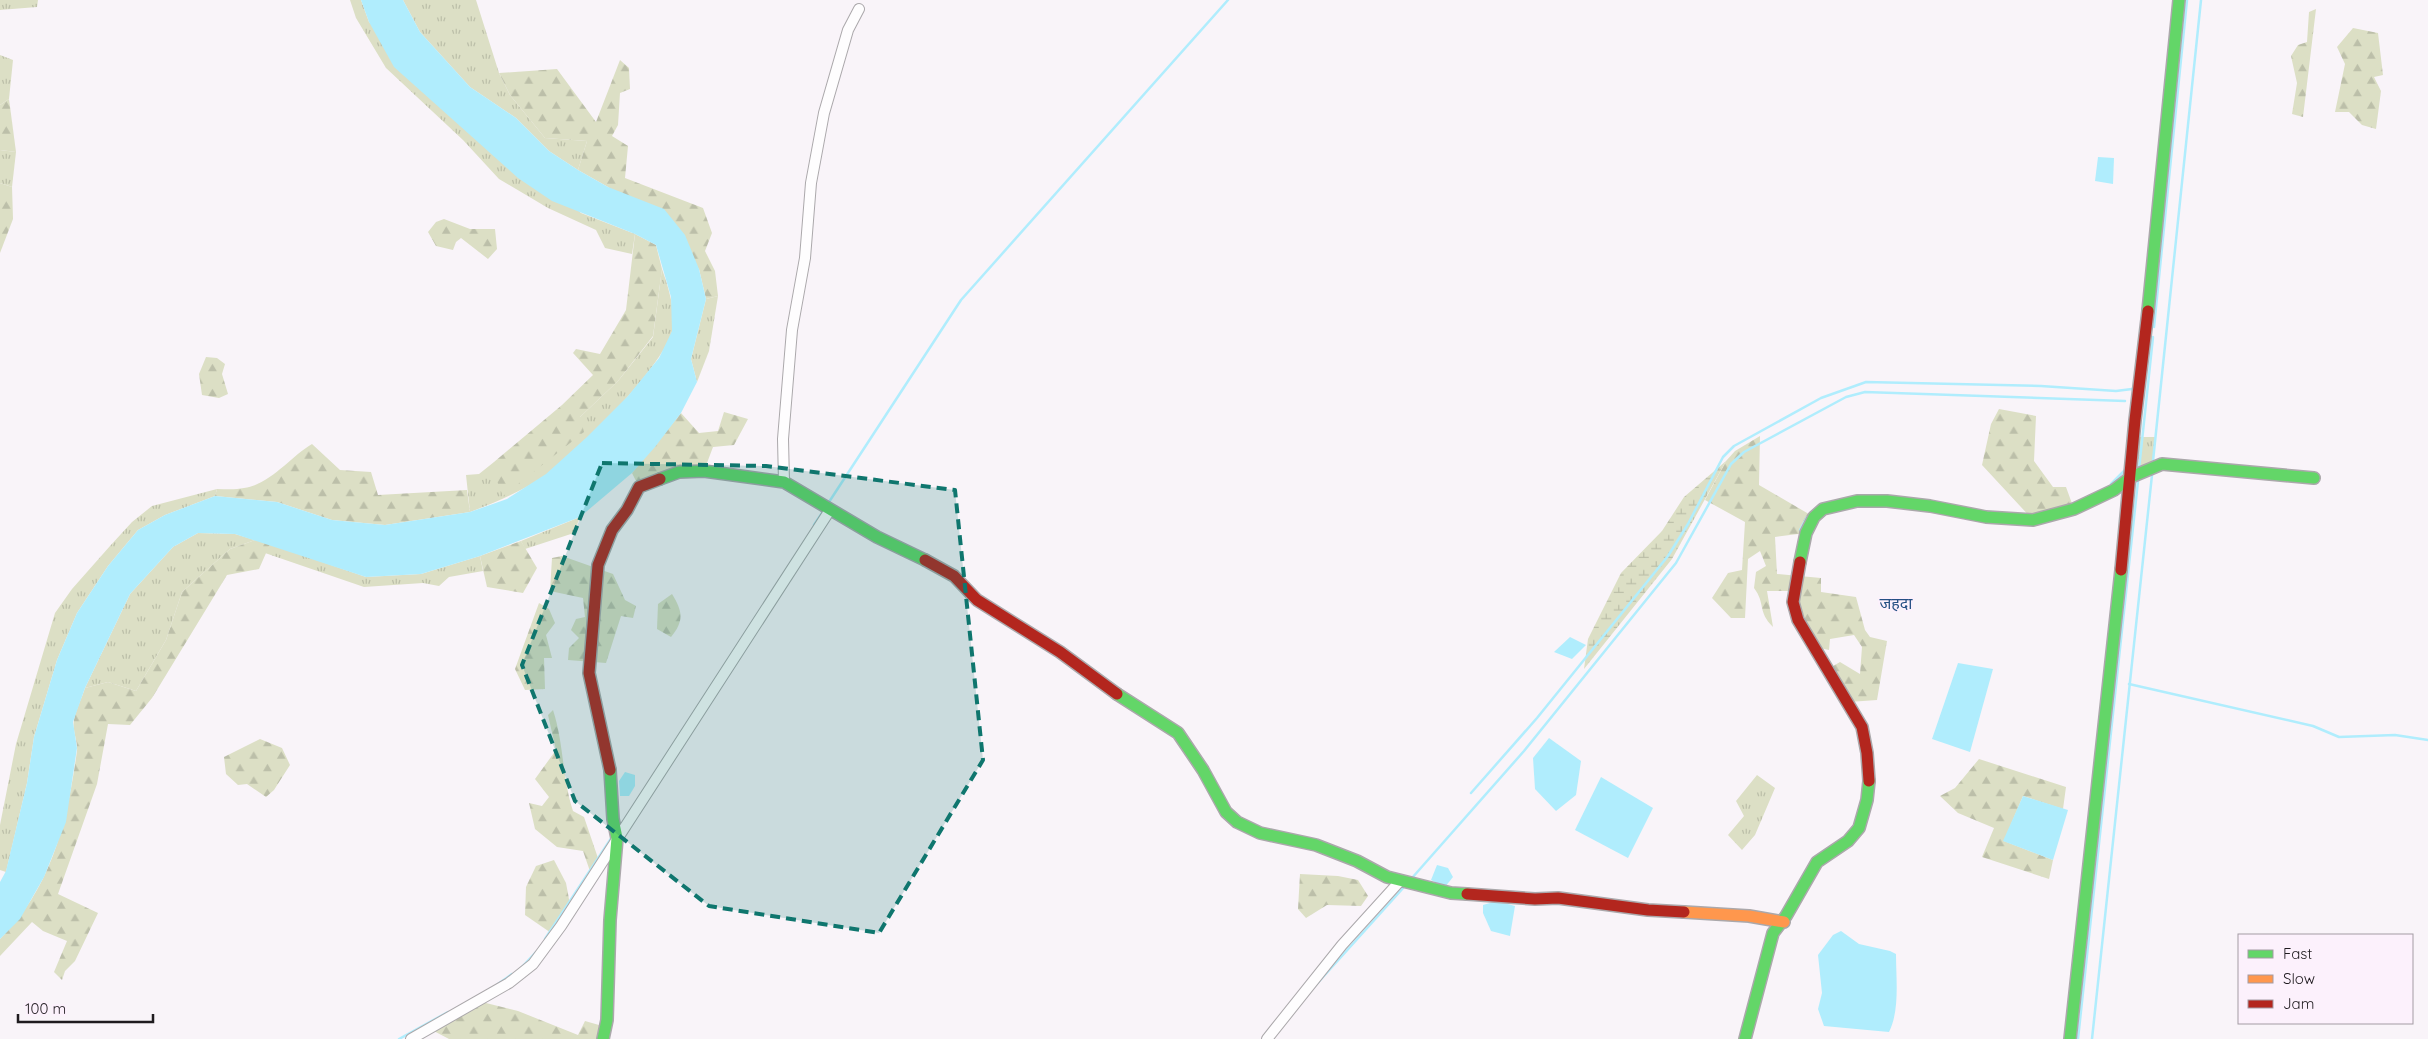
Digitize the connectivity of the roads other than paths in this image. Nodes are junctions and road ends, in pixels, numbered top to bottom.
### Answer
1 (2180, 0) edge
2 (859, 9) dead end
3 (2131, 476) junction
4 (2314, 478) dead end
5 (784, 482) junction
6 (830, 510) junction
7 (617, 838) junction
8 (1400, 881) junction
9 (1784, 922) junction
10 (411, 1039) edge
11 (603, 1039) edge
12 (1267, 1039) edge
13 (1745, 1039) edge
14 (2070, 1039) edge

1 - 3 street
2 - 5 street
3 - 4 street
3 - 9 street
3 - 14 street
5 - 6 street
5 - 7 street
6 - 7 street
6 - 8 street
7 - 10 street
7 - 11 street
8 - 9 street
8 - 12 street
9 - 13 street

